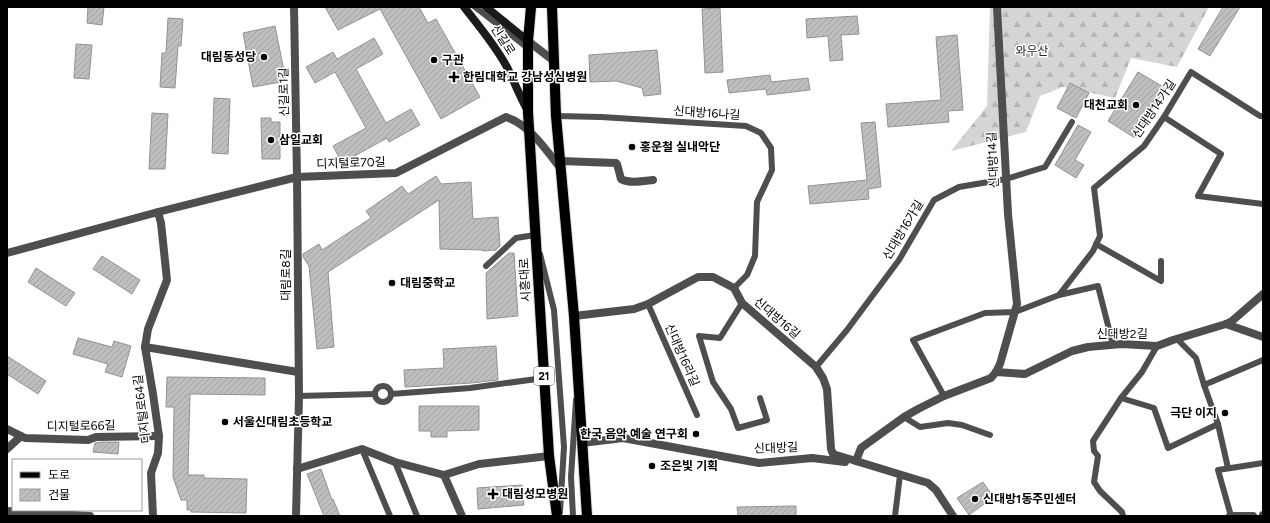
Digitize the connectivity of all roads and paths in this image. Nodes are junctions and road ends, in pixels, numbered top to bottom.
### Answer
1 (294, 7) edge
2 (464, 7) edge
3 (475, 7) edge
4 (486, 7) edge
5 (531, 7) edge
6 (552, 7) edge
7 (997, 7) edge
8 (529, 45) junction
9 (554, 61) junction
10 (528, 112) junction
11 (556, 116) junction
12 (1263, 116) edge
13 (1164, 117) junction
14 (1072, 122) dead end
15 (529, 131) junction
16 (560, 165) junction
17 (297, 177) junction
18 (1006, 179) junction
19 (653, 180) dead end
20 (1263, 204) edge
21 (158, 212) junction
22 (535, 235) junction
23 (1096, 244) junction
24 (7, 253) edge
25 (1162, 261) dead end
26 (486, 266) dead end
27 (734, 288) junction
28 (1263, 294) edge
29 (1059, 295) junction
30 (742, 303) junction
31 (648, 304) junction
32 (1015, 312) junction
33 (574, 316) junction
34 (1226, 324) junction
35 (1263, 337) edge
36 (1176, 338) junction
37 (1113, 345) junction
38 (1158, 346) junction
39 (145, 347) junction
40 (1263, 360) edge
41 (816, 367) junction
42 (577, 371) junction
43 (298, 372) junction
44 (996, 372) junction
45 (544, 378) junction
46 (1204, 385) junction
47 (374, 394) junction
48 (391, 394) junction
49 (299, 396) junction
50 (944, 396) junction
51 (760, 398) dead end
52 (1121, 398) junction
53 (697, 415) dead end
54 (904, 417) junction
55 (1218, 424) junction
56 (7, 429) edge
57 (990, 435) dead end
58 (21, 436) junction
59 (159, 436) junction
60 (582, 443) junction
61 (7, 449) edge
62 (362, 449) junction
63 (549, 456) junction
64 (856, 461) junction
65 (395, 462) junction
66 (1263, 463) edge
67 (1228, 468) junction
68 (297, 469) junction
69 (444, 475) junction
70 (900, 475) junction
71 (7, 511) edge
72 (67, 515) edge
73 (299, 515) edge
74 (90, 516) edge
75 (153, 516) edge
76 (390, 516) edge
77 (417, 516) edge
78 (462, 516) edge
79 (557, 516) edge
80 (560, 516) edge
81 (573, 516) edge
82 (587, 516) edge
83 (895, 516) edge
84 (954, 516) edge
85 (1123, 516) edge
86 (1230, 516) edge
87 (1253, 516) edge

1 - 17 street, 신길로1길
2 - 10 main road, 신길로
3 - 8 lane
4 - 8 main road, 신길로
5 - 8 main road, 시흥대로
6 - 9 main road
7 - 18 street, 신대방14길
8 - 9 street, 신길로
8 - 10 main road, 시흥대로 / 21
9 - 11 main road
10 - 15 main road, 시흥대로 / 21
11 - 16 main road
11 - 27 lane, 신대방16나길
12 - 13 lane, 신대방14가길
13 - 20 lane
13 - 23 lane, 신대방14가길
14 - 18 lane, 신대방16가길
15 - 16 street, 디지털로70길
15 - 17 street, 디지털로70길
15 - 22 main road, 시흥대로 / 21
16 - 19 street
16 - 33 main road
17 - 21 street, 디지털로70길
17 - 43 street, 대림로8길
18 - 32 street, 신대방14길
18 - 41 lane, 신대방16가길
21 - 24 street, 디지털로70길
21 - 39 street
22 - 26 lane
22 - 45 main road, 시흥대로 / 21
22 - 80 lane
23 - 25 lane
23 - 29 lane, 신대방14가길
27 - 30 street, 신대방16길
27 - 31 street
28 - 34 street, 신대방2길
29 - 32 lane
29 - 37 lane
30 - 41 street, 신대방16길
30 - 51 lane
31 - 33 street
31 - 53 lane, 신대방16라길
32 - 44 street, 신대방14길
32 - 50 lane
33 - 42 main road
34 - 35 street
34 - 36 street, 신대방2길
36 - 38 street, 신대방2길
36 - 46 lane
37 - 38 street, 신대방2길
37 - 44 street, 신대방2길
38 - 52 lane
39 - 43 street
39 - 59 street, 디지털로64길
40 - 46 lane
41 - 64 street, 신대방16길
42 - 60 main road
42 - 81 lane
43 - 49 street, 대림로8길
44 - 50 street
45 - 48 lane
45 - 63 main road, 시흥대로 / 21
46 - 55 lane
47 - 48 lane
47 - 48 lane
47 - 49 lane
49 - 68 street, 대림로8길
50 - 54 street
52 - 55 lane
52 - 85 lane
54 - 57 lane
54 - 64 street
55 - 67 lane
56 - 58 street, 디지털로66길
58 - 59 street, 디지털로66길
58 - 61 street
59 - 75 street, 디지털로64길
60 - 64 street, 신대방길
60 - 82 main road
62 - 65 street
62 - 68 street
62 - 76 lane
63 - 69 street
63 - 79 main road, 시흥대로 / 21
64 - 70 street, 신대방길
65 - 69 street
65 - 77 lane
66 - 67 lane
67 - 86 lane
68 - 73 street, 대림로8길
69 - 78 street
70 - 83 lane
70 - 84 street, 신대방길
71 - 72 street
72 - 74 street
86 - 87 street

